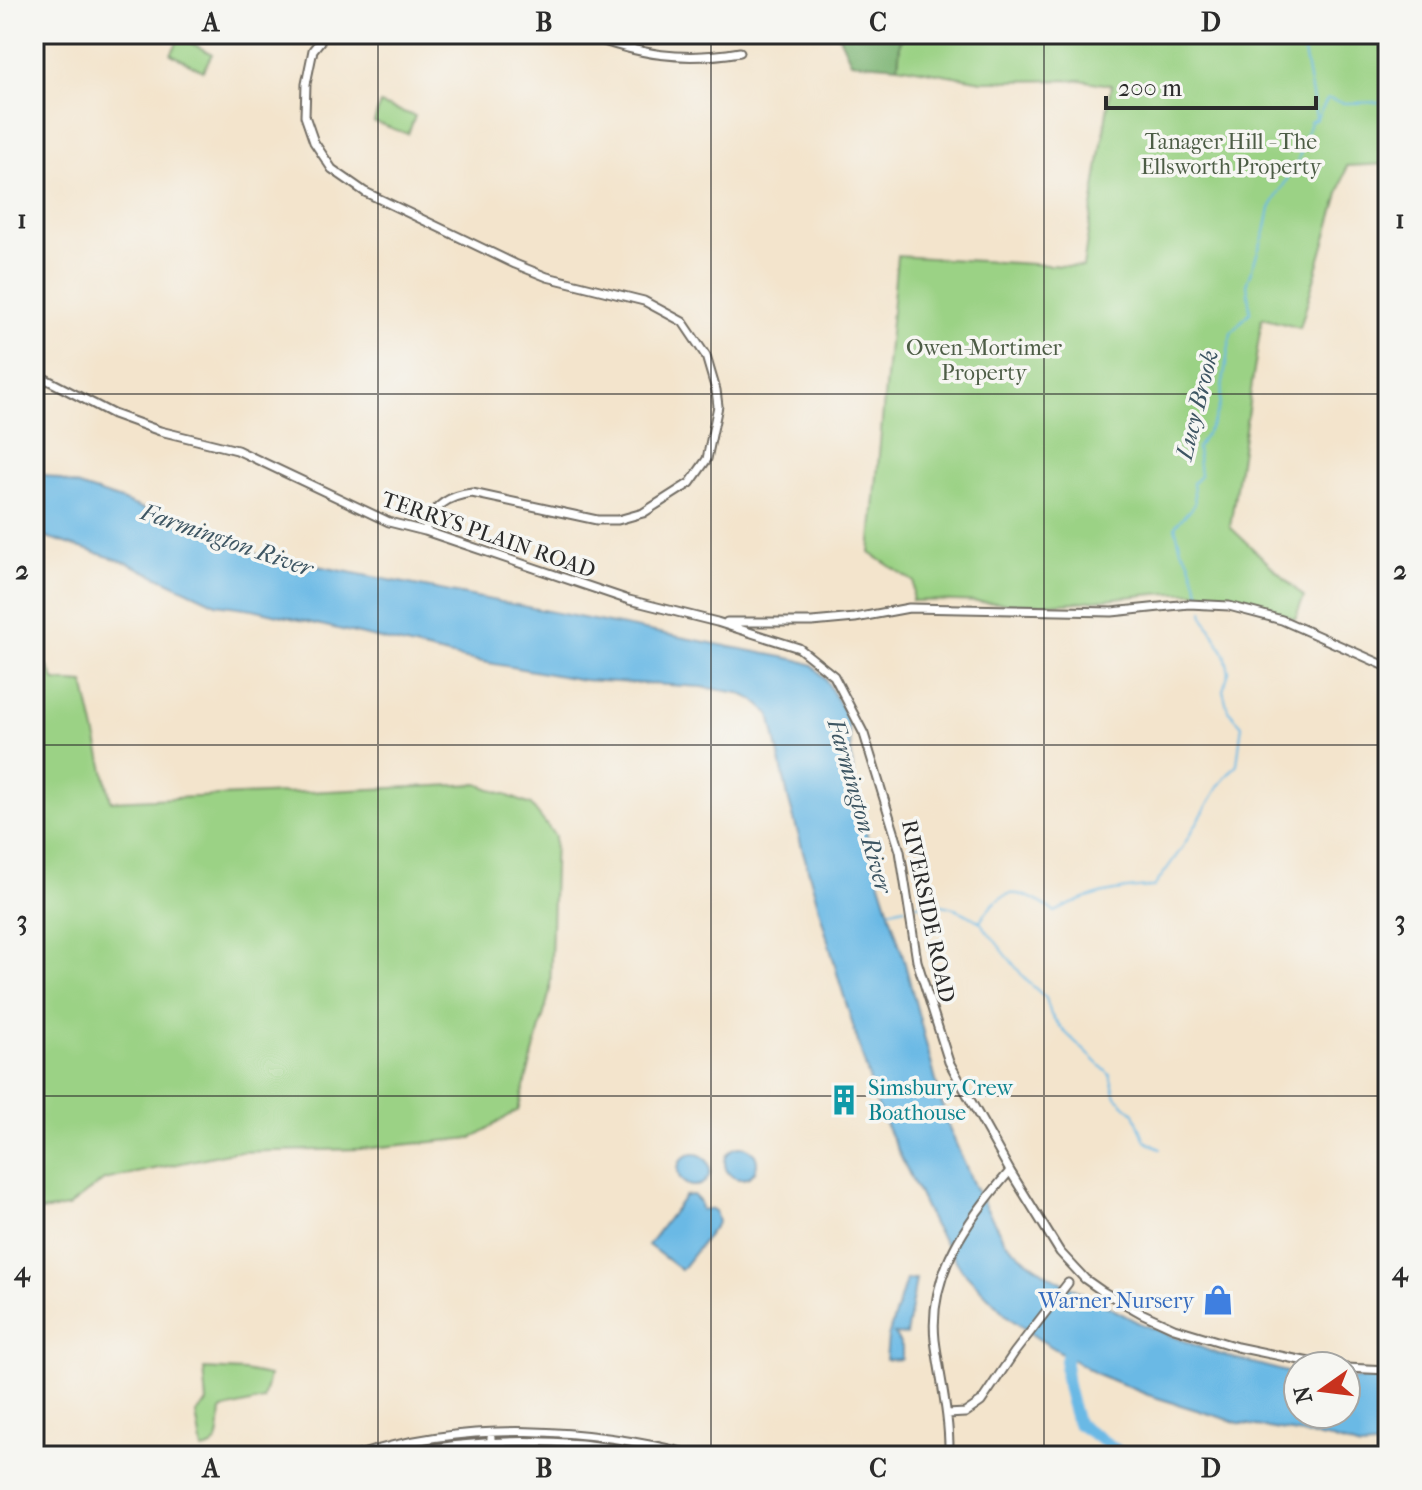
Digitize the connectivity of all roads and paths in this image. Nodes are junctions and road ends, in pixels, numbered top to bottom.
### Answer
1 (326, 34) edge
2 (584, 34) edge
3 (740, 52) dead end
4 (34, 373) edge
5 (425, 531) junction
6 (717, 622) junction
7 (1388, 667) edge
8 (1010, 1171) junction
9 (1068, 1283) dead end
10 (1282, 1357) edge
11 (1362, 1369) edge
12 (1388, 1370) edge
13 (947, 1414) junction
14 (491, 1433) junction
15 (491, 1443) junction
16 (658, 1445) junction
17 (356, 1456) edge
18 (389, 1456) edge
19 (491, 1456) edge
20 (658, 1456) edge
21 (699, 1456) edge
22 (949, 1456) edge

1 - 5 street
2 - 3 street
4 - 5 street, TERRYS PLAIN ROAD
5 - 6 street, TERRYS PLAIN ROAD
6 - 7 street
6 - 8 street, RIVERSIDE ROAD
8 - 10 street, RIVERSIDE ROAD
8 - 13 street
9 - 13 street
11 - 12 street
13 - 22 street
14 - 15 street
14 - 16 street
14 - 17 street
15 - 18 street
15 - 19 street
15 - 20 street
16 - 20 street
16 - 21 street

